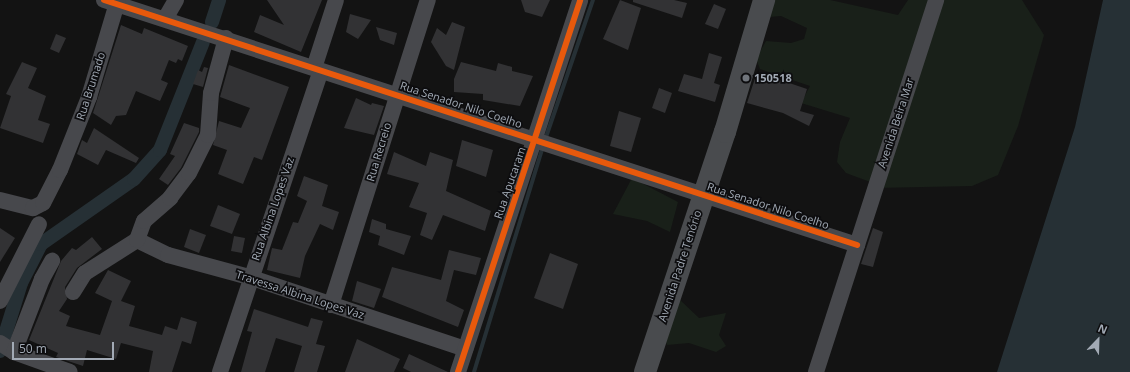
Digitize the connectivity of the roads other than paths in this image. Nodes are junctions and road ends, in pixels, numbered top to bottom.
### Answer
1 (176, 0) edge
2 (336, 0) edge
3 (428, 0) edge
4 (580, 0) edge
5 (764, 0) edge
6 (936, 0) edge
7 (113, 1) edge
8 (165, 19) junction
9 (226, 38) junction
10 (317, 69) junction
11 (396, 95) junction
12 (535, 140) junction
13 (703, 196) junction
14 (0, 200) edge
15 (38, 224) dead end
16 (137, 240) junction
17 (856, 246) junction
18 (52, 261) dead end
19 (249, 277) junction
20 (73, 292) dead end
21 (0, 301) edge
22 (331, 305) junction
23 (0, 343) edge
24 (465, 349) junction
25 (14, 352) junction
26 (70, 372) edge
27 (220, 372) edge
28 (458, 372) edge
29 (645, 372) edge
30 (816, 372) edge

1 - 8 street
2 - 10 street, Rua Albina Lopes Vaz
3 - 11 street, Rua Recreio
4 - 12 street, Rua Apucaram
5 - 13 main road, Avenida Padre Tenório
6 - 17 street, Avenida Beira Mar
7 - 8 street, Rua Senador Nilo Coelho
7 - 14 street, Rua Brumado
8 - 9 street, Rua Senador Nilo Coelho
9 - 10 street, Rua Senador Nilo Coelho
9 - 16 street
10 - 11 street, Rua Senador Nilo Coelho
10 - 19 street, Rua Albina Lopes Vaz
11 - 12 street, Rua Senador Nilo Coelho
11 - 22 street, Rua Recreio
12 - 13 street, Rua Senador Nilo Coelho
12 - 24 street, Rua Apucaram
13 - 17 street, Rua Senador Nilo Coelho
13 - 29 main road, Avenida Padre Tenório
15 - 21 street
16 - 19 street, Travessa Albina Lopes Vaz
16 - 20 street
17 - 30 street, Avenida Beira Mar
18 - 25 street
19 - 22 street, Travessa Albina Lopes Vaz
19 - 27 street, Rua Albina Lopes Vaz
22 - 24 street, Travessa Albina Lopes Vaz
23 - 25 street
24 - 28 street, Rua Apucaram
25 - 26 street

